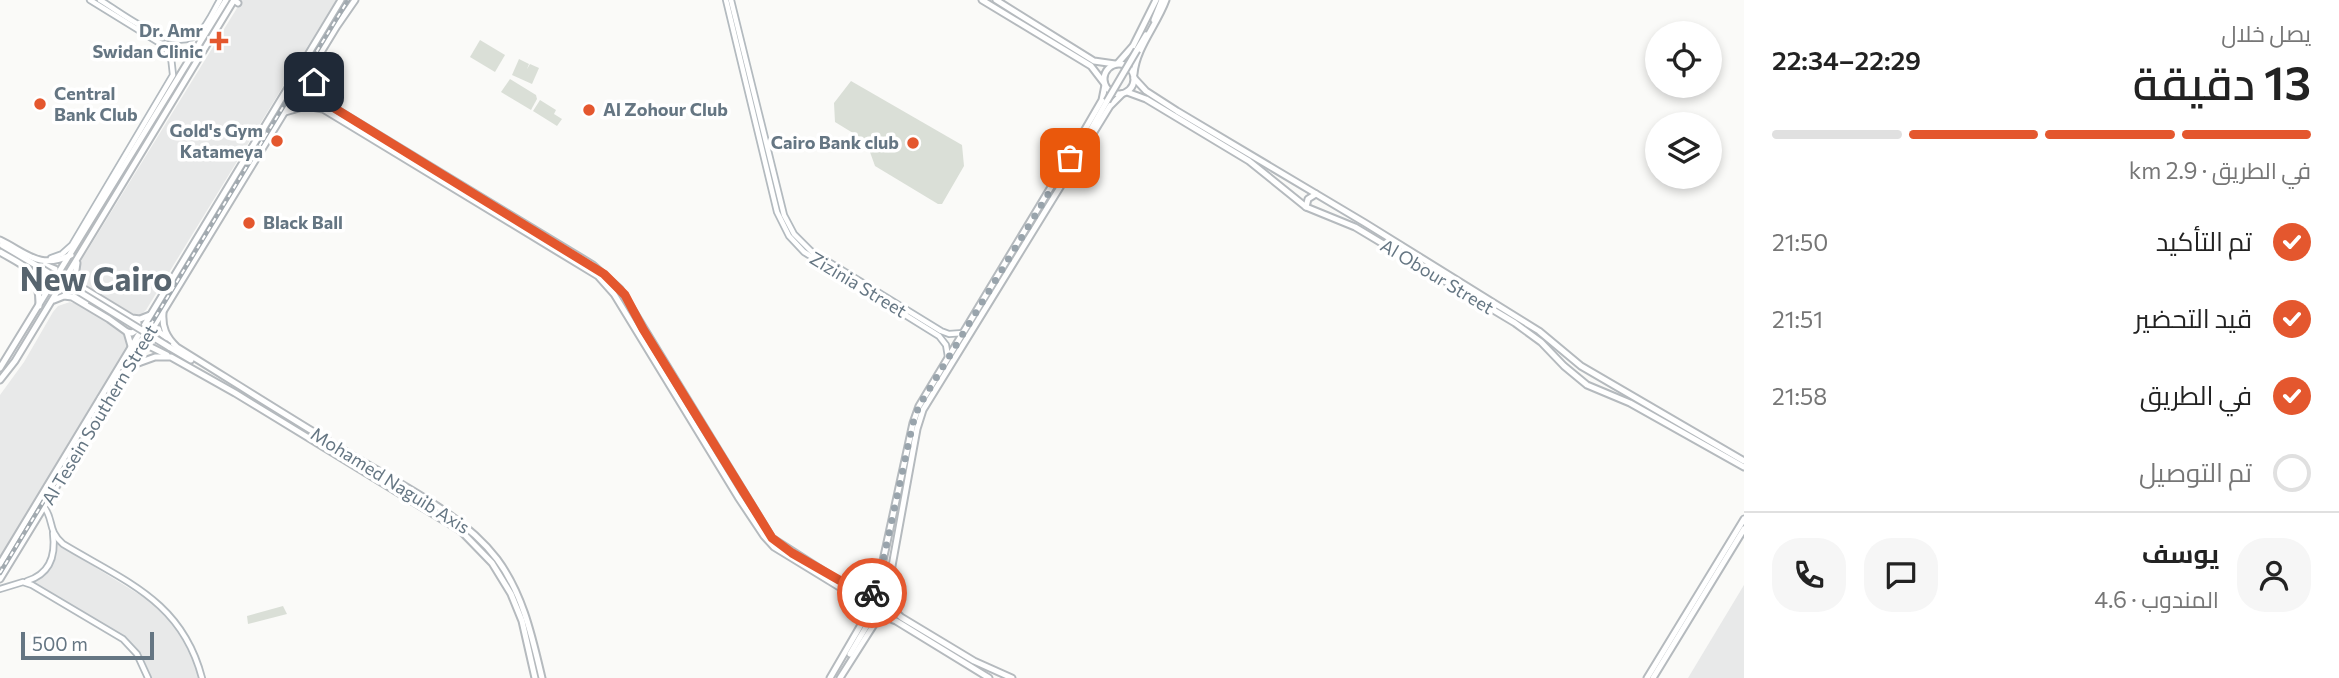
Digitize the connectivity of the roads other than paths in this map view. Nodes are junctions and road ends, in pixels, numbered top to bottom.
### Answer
1 (89, 0) edge
2 (100, 0) edge
3 (223, 0) edge
4 (341, 0) edge
5 (355, 0) edge
6 (982, 0) edge
7 (996, 0) edge
8 (1163, 0) edge
9 (236, 1) edge
10 (727, 1) edge
11 (202, 33) junction
12 (167, 39) junction
13 (176, 40) junction
14 (163, 45) junction
15 (1053, 47) dead end
16 (1061, 48) junction
17 (168, 52) junction
18 (1127, 55) junction
19 (300, 60) dead end
20 (1137, 60) junction
21 (315, 62) junction
22 (1100, 63) junction
23 (1116, 64) junction
24 (301, 68) junction
25 (1097, 70) junction
26 (314, 74) junction
27 (1134, 76) junction
28 (175, 77) junction
29 (1105, 84) junction
30 (1141, 87) junction
31 (1125, 93) junction
32 (1136, 94) junction
33 (320, 96) junction
34 (1107, 100) junction
35 (314, 106) junction
36 (294, 109) junction
37 (285, 112) junction
38 (385, 142) junction
39 (126, 164) junction
40 (136, 166) junction
41 (119, 176) junction
42 (127, 178) junction
43 (1305, 187) junction
44 (1317, 194) junction
45 (1297, 201) junction
46 (1306, 207) junction
47 (211, 216) junction
48 (219, 220) junction
49 (207, 224) junction
50 (215, 228) junction
51 (0, 246) edge
52 (71, 256) junction
53 (30, 257) junction
54 (78, 259) junction
55 (25, 267) junction
56 (78, 285) junction
57 (68, 286) junction
58 (863, 286) junction
59 (72, 297) junction
60 (51, 301) junction
61 (36, 309) junction
62 (115, 309) junction
63 (163, 309) junction
64 (153, 313) junction
65 (109, 319) junction
66 (134, 319) junction
67 (127, 332) junction
68 (963, 333) junction
69 (949, 334) junction
70 (944, 342) junction
71 (17, 343) junction
72 (169, 346) junction
73 (23, 347) junction
74 (131, 349) junction
75 (948, 357) junction
76 (1581, 366) junction
77 (129, 367) junction
78 (0, 368) edge
79 (1575, 376) junction
80 (1599, 377) junction
81 (0, 380) edge
82 (1592, 388) junction
83 (237, 390) junction
84 (80, 432) junction
85 (88, 436) junction
86 (74, 441) junction
87 (82, 446) junction
88 (1744, 461) edge
89 (364, 463) junction
90 (1744, 467) edge
91 (364, 471) junction
92 (378, 471) junction
93 (377, 479) junction
94 (44, 507) junction
95 (899, 507) junction
96 (1744, 519) edge
97 (1744, 529) edge
98 (55, 537) junction
99 (778, 547) junction
100 (0, 564) edge
101 (0, 579) edge
102 (29, 582) junction
103 (882, 585) junction
104 (0, 589) edge
105 (871, 594) junction
106 (860, 596) junction
107 (887, 602) junction
108 (865, 608) junction
109 (894, 611) junction
110 (881, 615) junction
111 (890, 618) junction
112 (868, 622) junction
113 (148, 678) edge
114 (202, 678) edge
115 (536, 678) edge
116 (542, 678) edge
117 (835, 678) edge
118 (989, 678) edge
119 (1012, 678) edge
120 (1647, 678) edge
121 (1653, 678) edge

1 - 14 main road
2 - 12 main road
3 - 11 main road
4 - 24 main road, Al Tesein Southern Street
5 - 21 main road, Al Tesein Southern Street
6 - 16 main road
7 - 22 main road
8 - 18 main road
8 - 20 main road
8 - 34 main road, bridge
9 - 40 main road
10 - 58 main road, Zizinia Street
11 - 13 main road
11 - 28 main road
12 - 13 main road
12 - 14 main road
13 - 17 main road
14 - 17 main road
15 - 16 main road
16 - 25 main road
17 - 28 main road
18 - 20 main road
18 - 23 main road
19 - 24 main road
20 - 27 main road
21 - 26 main road
21 - 37 main road, Al Tesein Southern Street
22 - 23 main road
22 - 25 main road
23 - 27 main road
23 - 29 main road
24 - 47 main road, Al Tesein Southern Street
25 - 29 main road
26 - 33 main road
26 - 36 main road
27 - 30 main road, Al Obour Street
27 - 31 main road
28 - 39 main road
28 - 53 main road
29 - 31 main road
29 - 34 main road
30 - 32 main road
30 - 43 main road, Al Obour Street
31 - 32 main road, Al Obour Street
31 - 34 main road
32 - 45 main road, Al Obour Street
33 - 35 main road
33 - 38 main road
34 - 68 main road
34 - 95 main road
35 - 36 main road
35 - 38 main road
36 - 37 main road
37 - 48 main road, Al Tesein Southern Street
38 - 99 main road
39 - 40 main road
39 - 41 main road
40 - 42 main road
41 - 42 main road
41 - 52 main road
42 - 54 main road
43 - 44 main road, Al Obour Street
43 - 45 main road
44 - 46 main road
44 - 76 main road, Al Obour Street
45 - 46 main road, Al Obour Street
46 - 79 main road, Al Obour Street
47 - 48 main road
47 - 49 main road, Al Tesein Southern Street
48 - 50 main road, Al Tesein Southern Street
49 - 50 main road
49 - 64 main road, Al Tesein Southern Street
50 - 63 main road, Al Tesein Southern Street
51 - 53 main road
51 - 55 main road
51 - 57 main road, Mohamed Naguib Axis, bridge
52 - 53 main road
52 - 61 main road
53 - 55 main road
54 - 56 main road
54 - 60 main road
55 - 61 main road
56 - 59 main road
56 - 62 main road
57 - 62 main road, bridge
57 - 65 main road, bridge
57 - 72 main road, Mohamed Naguib Axis, bridge
58 - 69 main road, Zizinia Street
58 - 70 main road, Zizinia Street
59 - 60 main road
59 - 65 main road
60 - 73 main road
61 - 71 main road
62 - 66 main road
63 - 72 main road
63 - 77 main road, Al Tesein Southern Street
64 - 66 main road
64 - 74 main road, Al Tesein Southern Street
65 - 67 main road
66 - 67 main road
67 - 74 main road
68 - 69 main road
68 - 75 main road
69 - 70 main road
70 - 75 main road
71 - 73 main road
71 - 78 main road
72 - 77 main road
72 - 83 main road, Mohamed Naguib Axis
73 - 81 main road
74 - 84 main road, Al Tesein Southern Street
75 - 95 main road
76 - 79 main road
76 - 80 main road, Al Obour Street
77 - 85 main road, Al Tesein Southern Street
79 - 82 main road, Al Obour Street
80 - 82 main road
80 - 88 main road, Al Obour Street
82 - 90 main road, Al Obour Street
83 - 89 main road, Mohamed Naguib Axis
83 - 91 main road, Mohamed Naguib Axis
84 - 85 main road
84 - 86 main road, Al Tesein Southern Street
85 - 87 main road, Al Tesein Southern Street
86 - 87 main road
86 - 100 main road, Al Tesein Southern Street
87 - 94 main road, Al Tesein Southern Street
89 - 91 main road
89 - 92 main road, Mohamed Naguib Axis
91 - 93 main road, Mohamed Naguib Axis
92 - 93 main road
92 - 116 main road, Mohamed Naguib Axis
93 - 115 main road, Mohamed Naguib Axis
94 - 98 main road
94 - 101 main road, Al Tesein Southern Street
95 - 103 main road
96 - 120 main road
97 - 121 main road
98 - 102 main road
98 - 114 main road
99 - 106 main road
99 - 106 main road
102 - 104 main road
102 - 113 main road
103 - 105 main road
103 - 107 main road
103 - 112 main road, bridge
105 - 106 main road
105 - 107 main road
105 - 108 main road
106 - 108 main road
107 - 109 main road
107 - 110 main road
108 - 110 main road
108 - 112 main road
109 - 111 main road
109 - 119 main road
110 - 111 main road
110 - 112 main road
111 - 118 main road
112 - 117 main road

